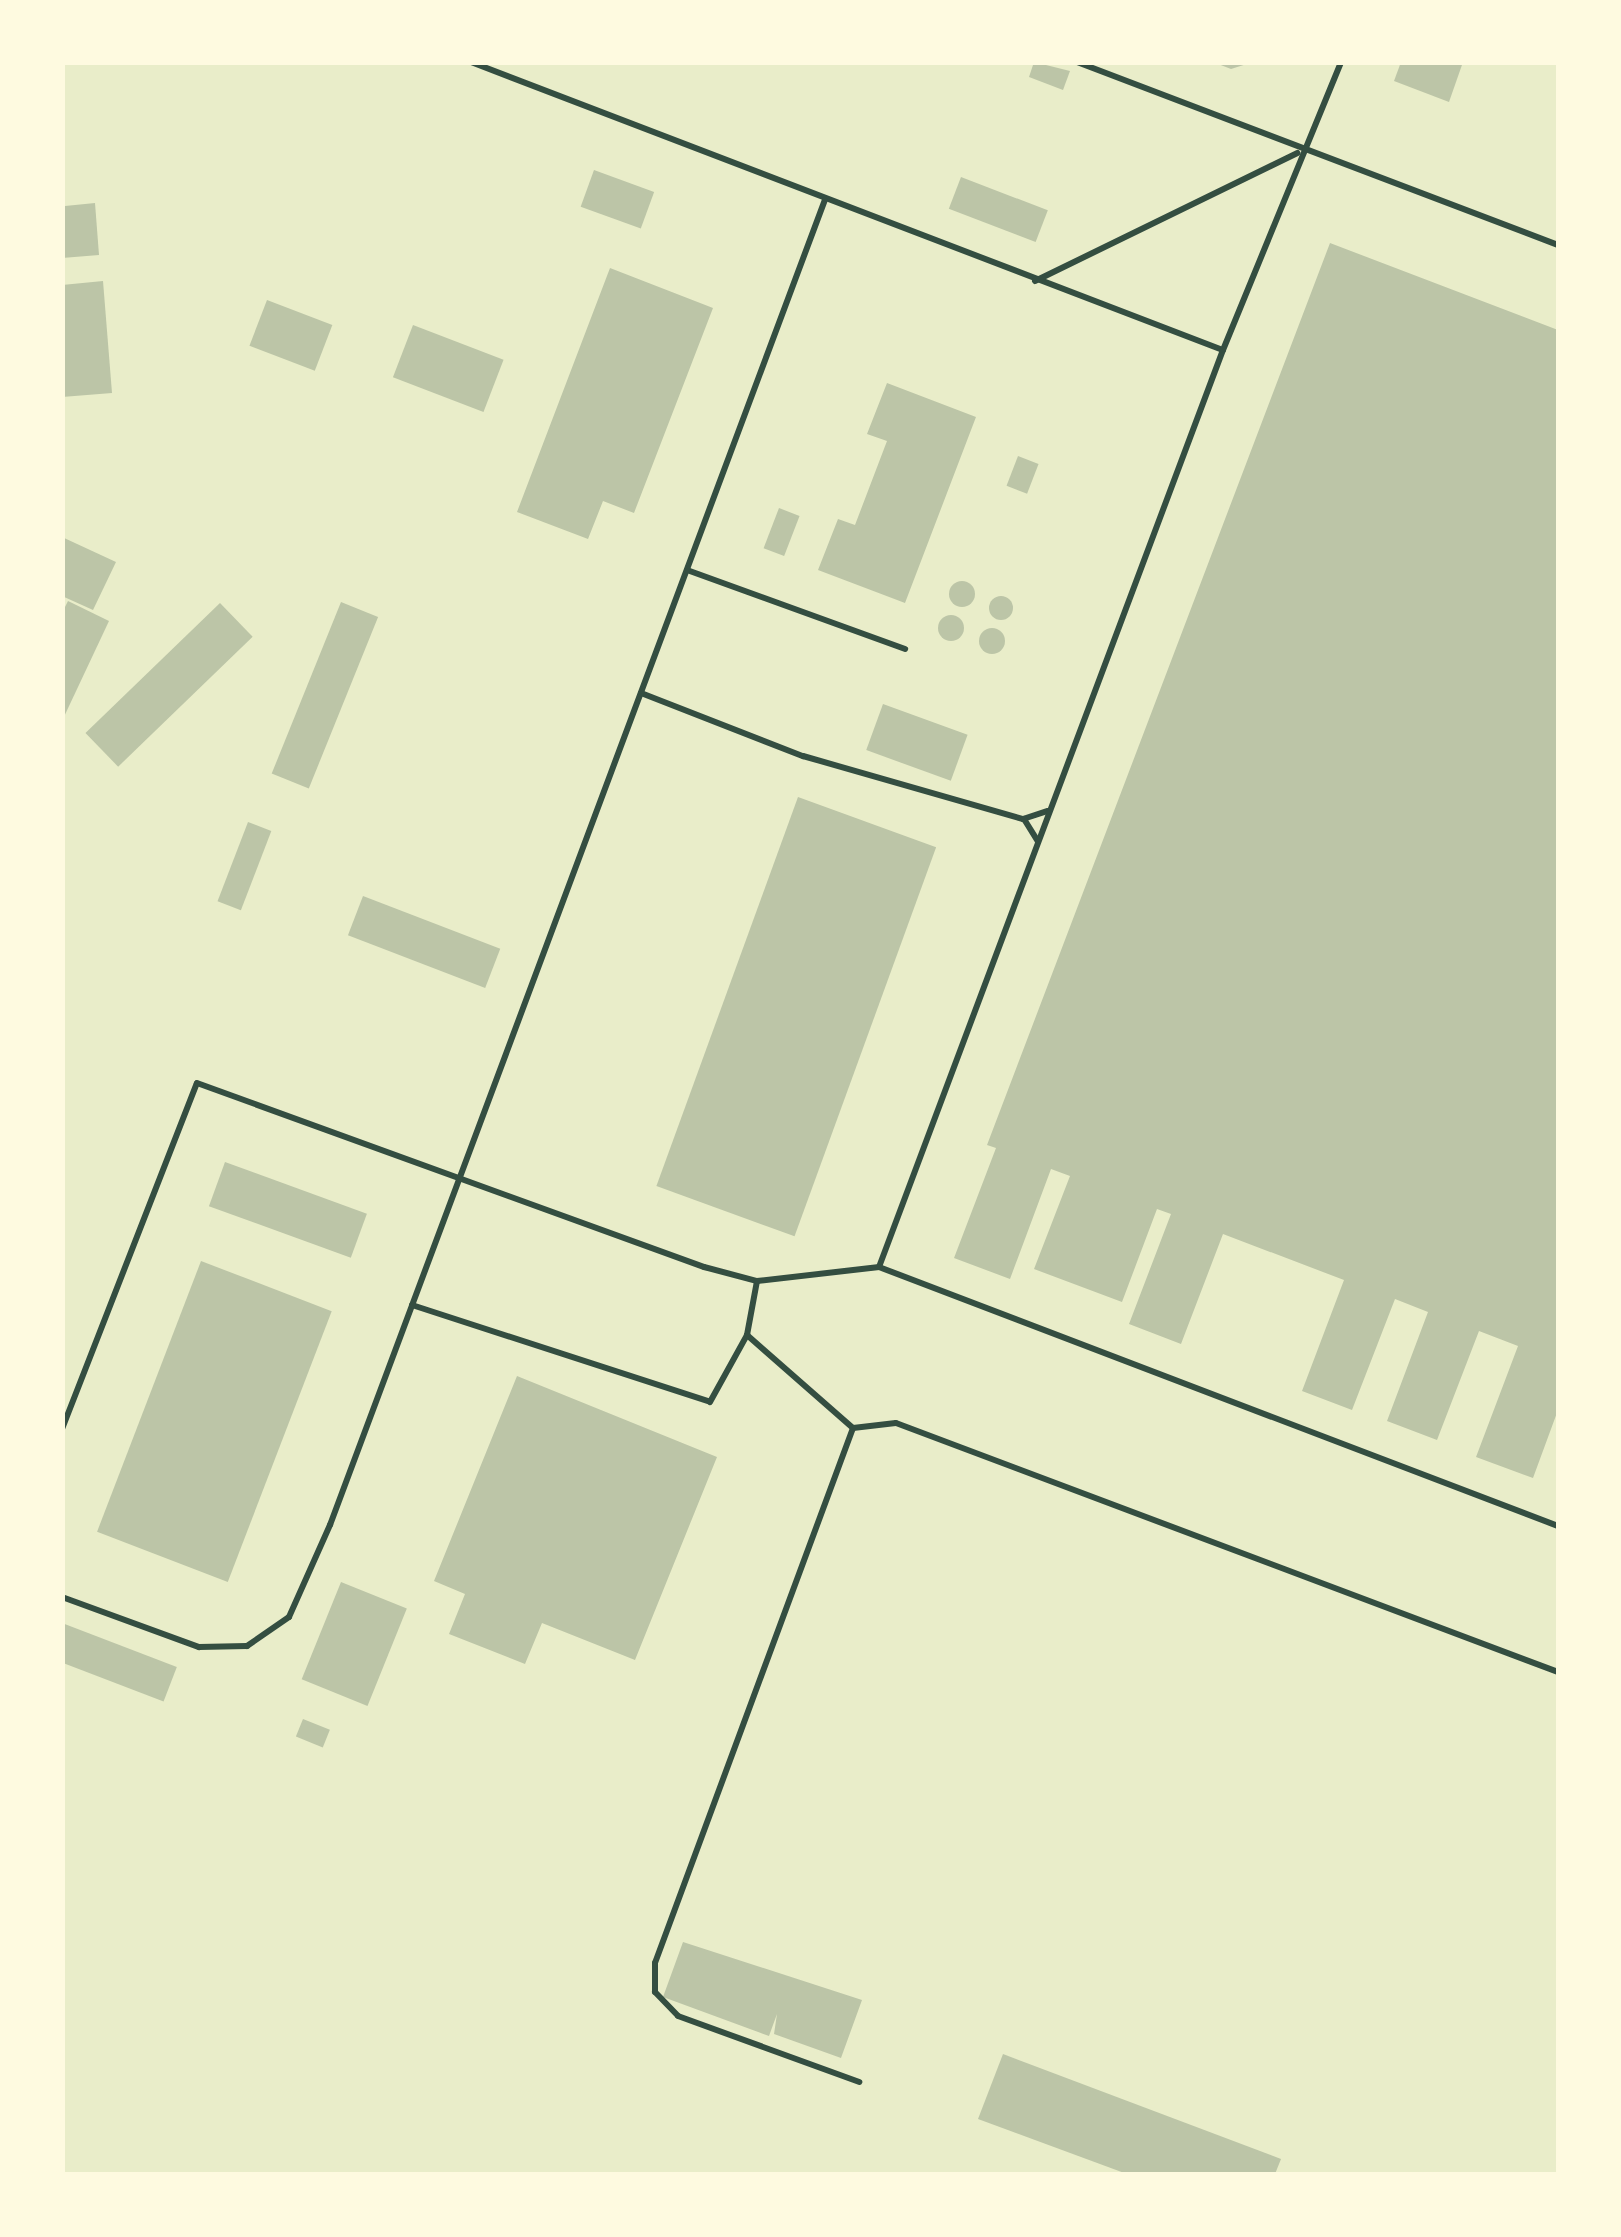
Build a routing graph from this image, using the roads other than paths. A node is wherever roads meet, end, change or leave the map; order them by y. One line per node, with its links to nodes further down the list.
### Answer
1 (471, 62): 5 (lane)
2 (1077, 62): 4 (lane)
3 (1341, 62): 4 (lane)
4 (1300, 152): 6 (lane); 7 (lane); 8 (lane)
5 (825, 200): 7 (lane); 9 (lane)
6 (1558, 245)
7 (1034, 282): 8 (lane)
8 (1223, 350): 12 (lane)
9 (687, 570): 10 (lane); 11 (lane)
10 (905, 649)
11 (641, 694): 13 (lane); 15 (lane)
12 (1049, 811): 13 (lane); 14 (lane)
13 (1023, 818): 14 (lane)
14 (1038, 841): 16 (lane)
15 (460, 1176): 17 (lane); 18 (lane); 21 (lane)
16 (879, 1267): 17 (lane); 22 (lane)
17 (757, 1281): 19 (lane)
18 (412, 1306): 19 (lane); 23 (lane)
19 (748, 1335): 20 (lane)
20 (853, 1428): 24 (lane); 25 (lane)
21 (62, 1429)
22 (1558, 1526)
23 (62, 1597)
24 (1558, 1672)
25 (858, 2082)

